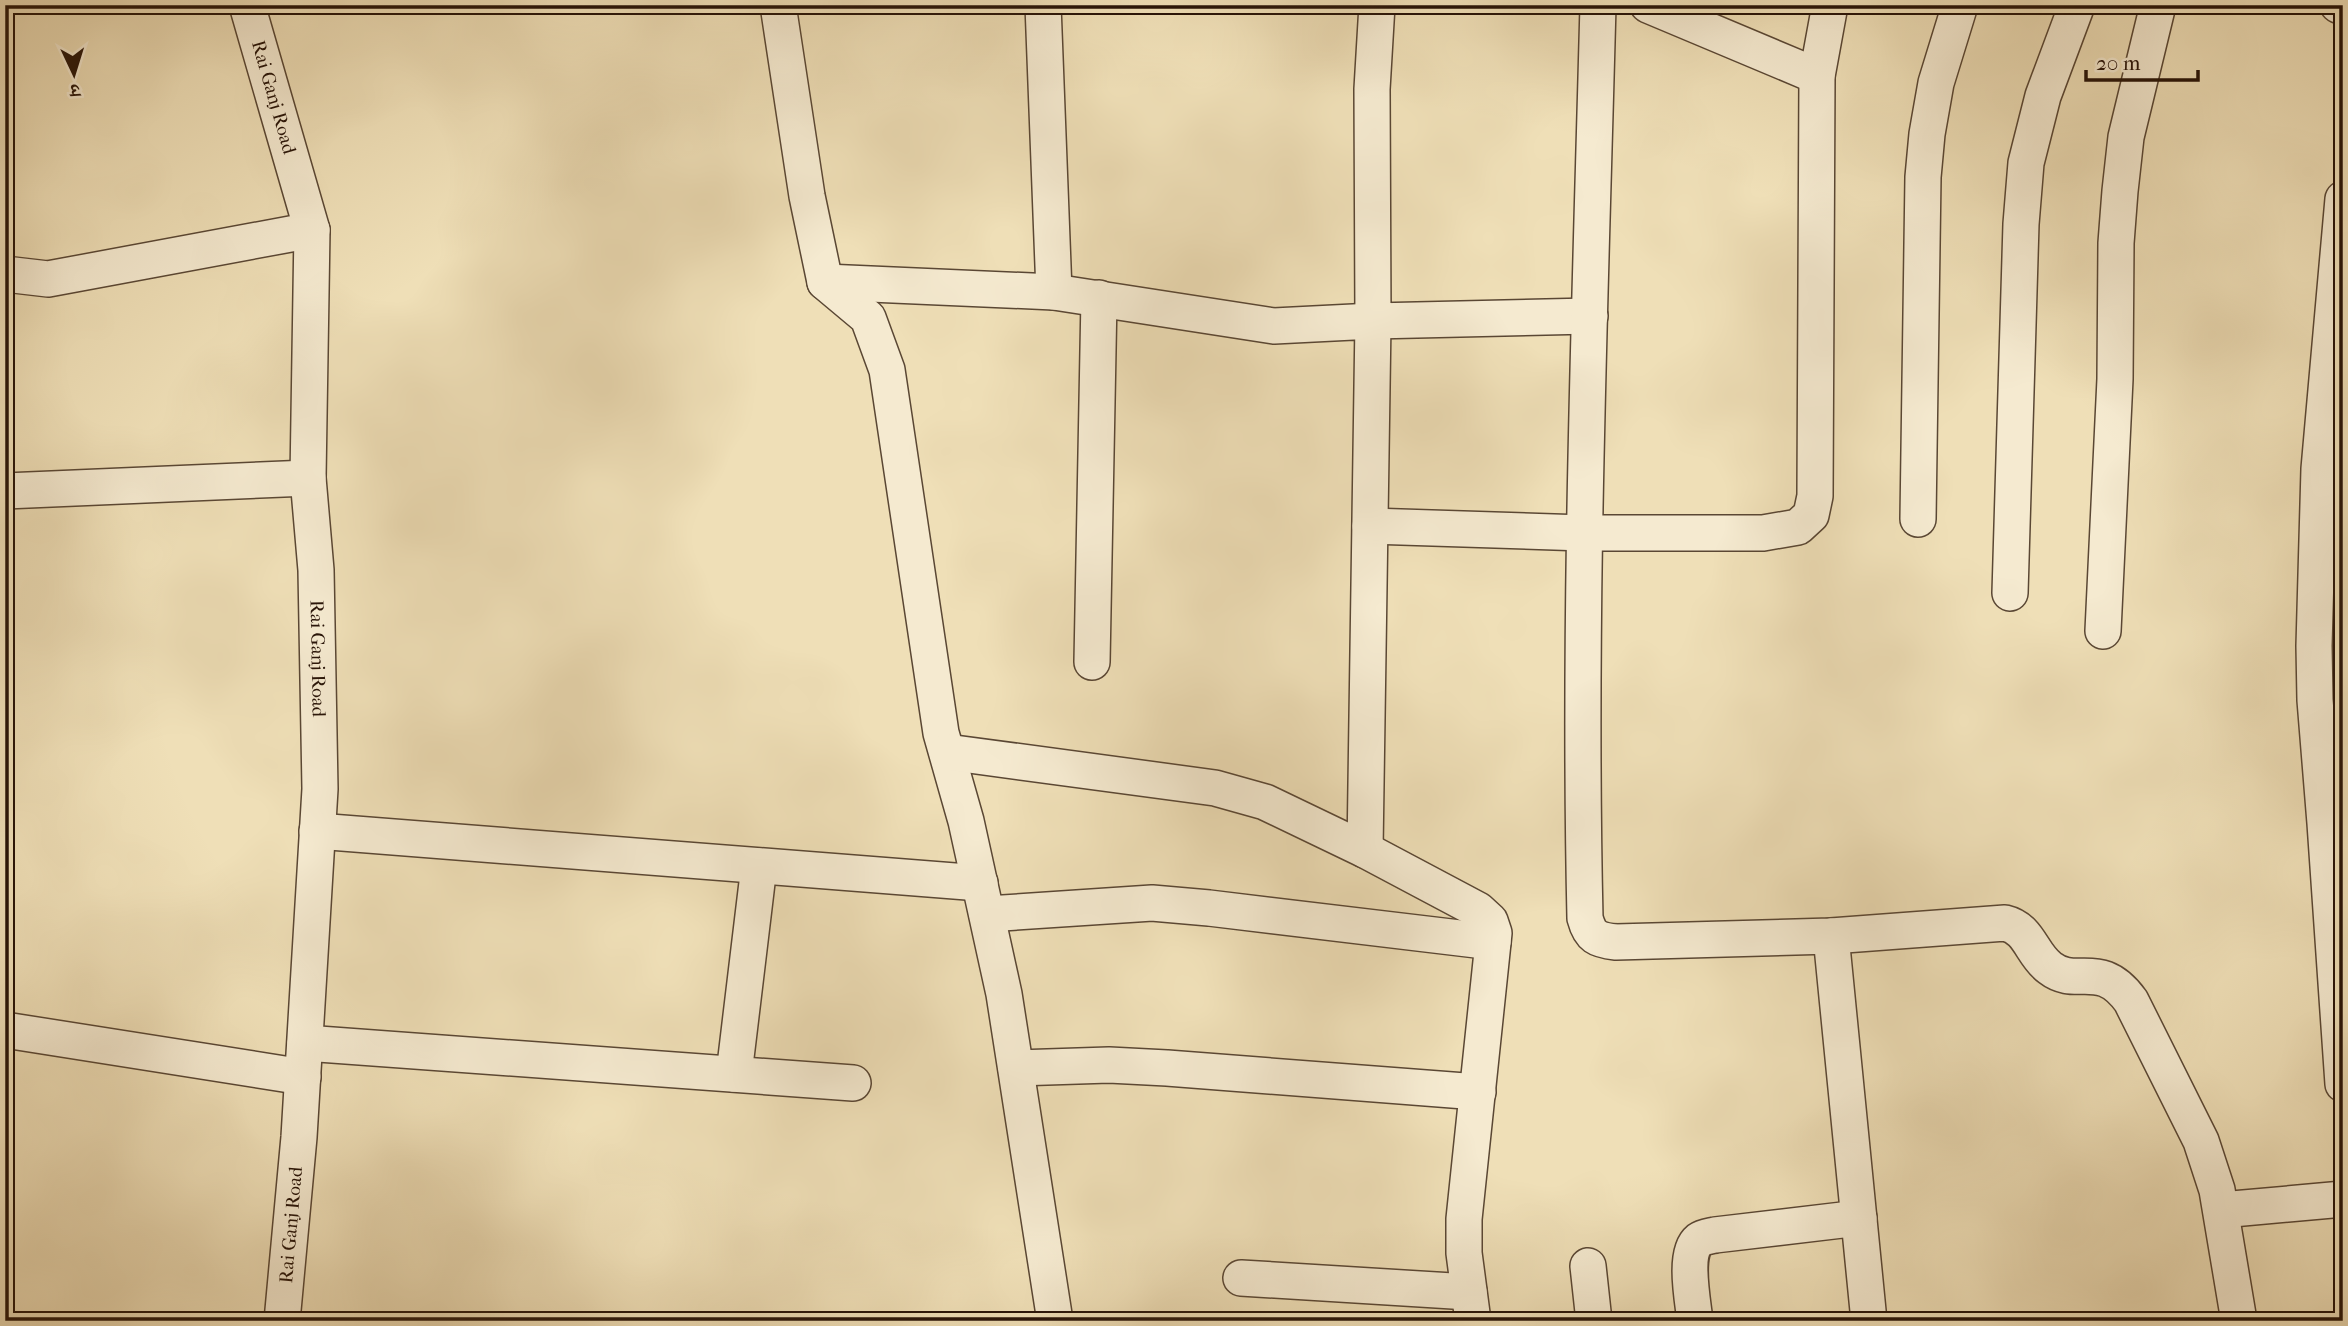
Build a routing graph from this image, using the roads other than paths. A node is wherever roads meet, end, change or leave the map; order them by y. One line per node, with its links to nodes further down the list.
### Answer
1 (247, 5): 13 (street, Rai Ganj Road)
2 (778, 5): 15 (street)
3 (1043, 5): 16 (street)
4 (1377, 5): 19 (street)
5 (1598, 5): 18 (street)
6 (1648, 5): 11 (street)
7 (1830, 5): 11 (street)
8 (1959, 5): 22 (street)
9 (2077, 5): 25 (street)
10 (2158, 5): 26 (street)
11 (1817, 76): 24 (street)
12 (2343, 199): 29 (street)
13 (312, 230): 14 (street); 20 (street, Rai Ganj Road)
14 (5, 274)
15 (825, 282): 16 (street); 28 (street)
16 (1054, 292): 17 (street)
17 (1099, 298): 19 (street); 27 (street)
18 (1590, 316): 19 (street); 24 (street)
19 (1373, 321): 23 (street)
20 (308, 478): 21 (street); 30 (street, Rai Ganj Road)
21 (5, 491)
22 (1918, 519)
23 (1370, 526): 24 (street); 31 (street)
24 (1584, 533): 34 (street)
25 (2010, 593)
26 (2103, 631)
27 (1092, 662)
28 (947, 752): 31 (street); 33 (street)
29 (2334, 823): 42 (street)
30 (317, 831): 32 (street); 37 (street, Rai Ganj Road)
31 (1365, 850): 35 (street)
32 (759, 866): 33 (street); 39 (street)
33 (983, 899): 35 (street); 38 (street)
34 (1831, 936): 45 (street); 46 (street)
35 (1493, 942): 43 (street)
36 (5, 1030): 40 (street)
37 (305, 1043): 39 (street); 40 (street, Rai Ganj Road)
38 (1016, 1068): 43 (street); 51 (street)
39 (734, 1074): 41 (street)
40 (303, 1077): 50 (street, Rai Ganj Road)
41 (853, 1083)
42 (2343, 1084)
43 (1478, 1092): 49 (street)
44 (2343, 1199): 45 (street)
45 (2221, 1210): 55 (street)
46 (1858, 1218): 53 (street); 54 (street)
47 (1588, 1266): 52 (street)
48 (1241, 1278): 49 (street)
49 (1471, 1307)
50 (282, 1321)
51 (1055, 1321)
52 (1594, 1321)
53 (1695, 1321)
54 (1869, 1321)
55 (2239, 1321)

